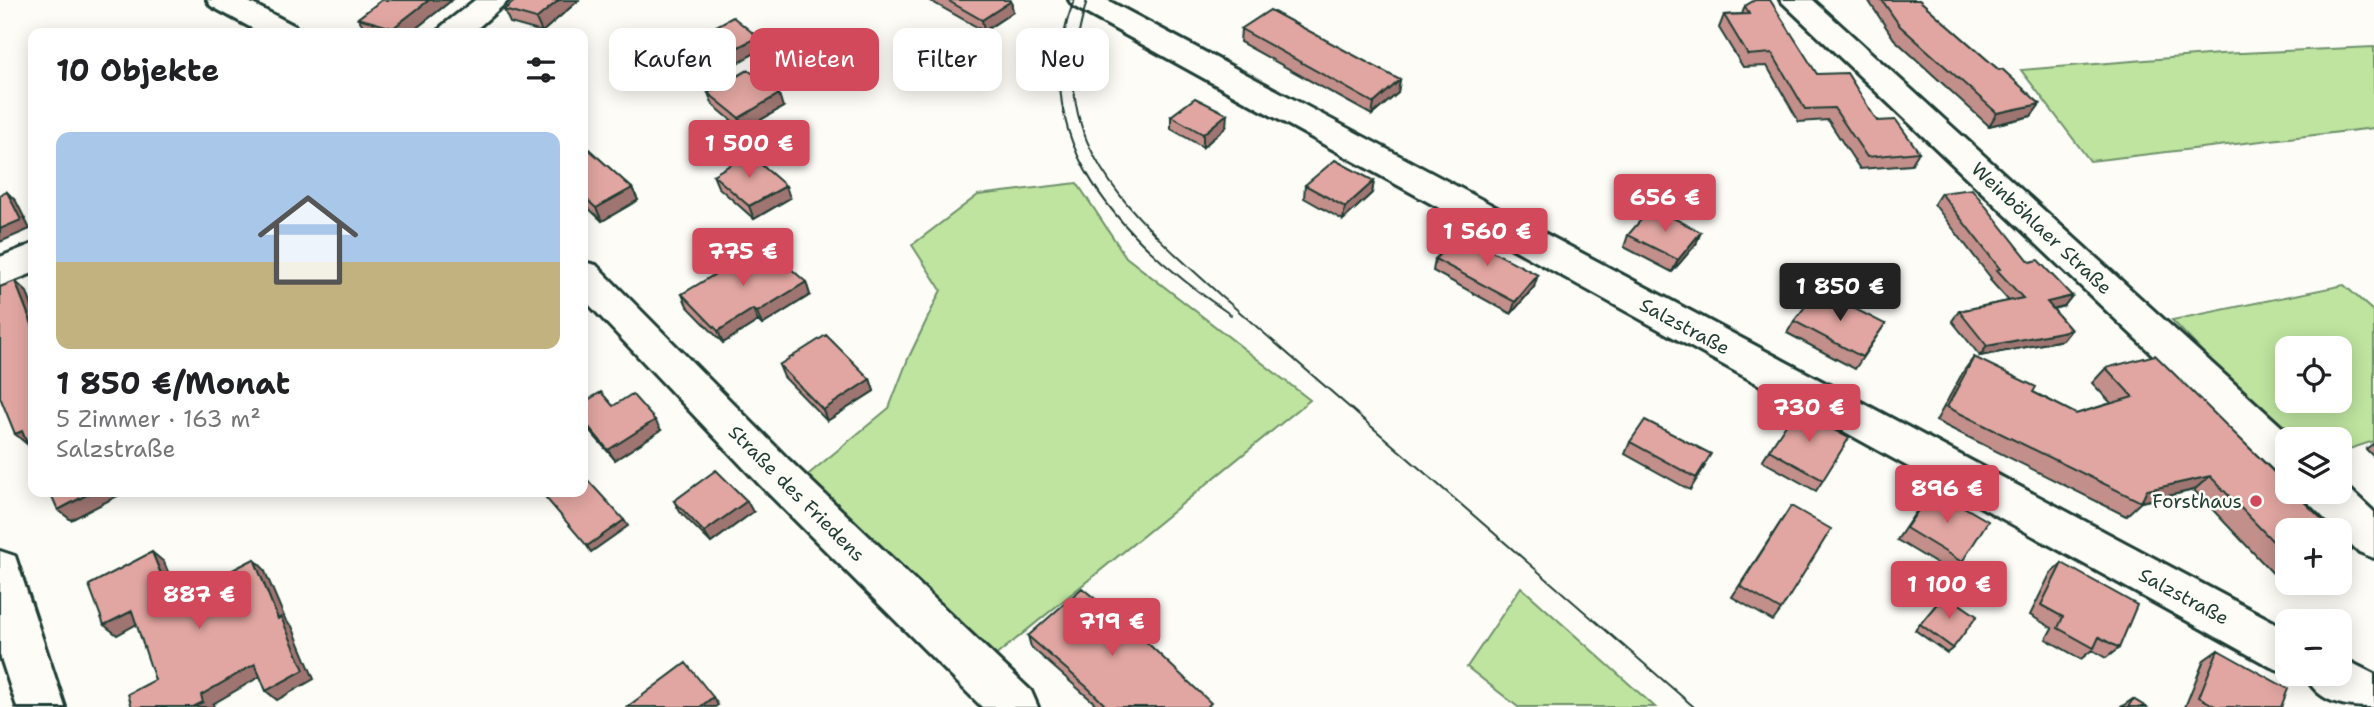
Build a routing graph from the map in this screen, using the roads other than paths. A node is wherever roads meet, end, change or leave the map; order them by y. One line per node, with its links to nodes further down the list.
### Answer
1 (222, 0): 5 (street)
2 (494, 0): 6 (street)
3 (1084, 0): 14 (street, Salzstraße)
4 (1795, 0): 10 (street, Weinböhlaer Straße)
5 (275, 28)
6 (459, 28)
7 (28, 259): 8 (street)
8 (0, 273)
9 (588, 280): 18 (street, Straße des Friedens)
10 (2275, 446)
11 (2338, 504): 12 (street)
12 (2374, 539)
13 (0, 570): 17 (street)
14 (2275, 645)
15 (2351, 686): 16 (street)
16 (2374, 698)
17 (41, 707)
18 (1014, 707)

